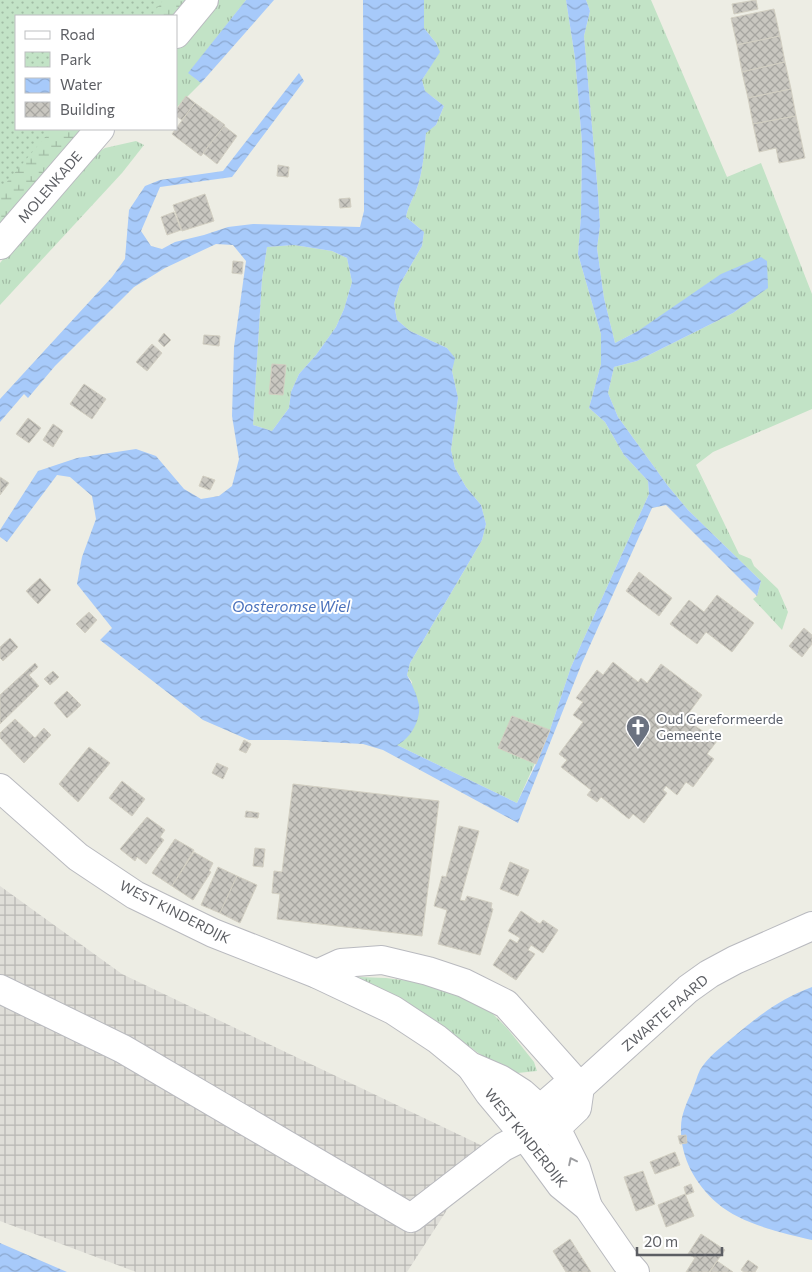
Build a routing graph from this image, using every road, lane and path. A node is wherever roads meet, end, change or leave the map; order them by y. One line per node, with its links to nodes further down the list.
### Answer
1 (204, 0): 2 (street)
2 (178, 32)
3 (99, 130): 4 (street, MOLENKADE)
4 (0, 245)
5 (0, 788): 7 (street, WEST KINDERDIJK)
6 (812, 926): 10 (street, ZWARTE PAARD)
7 (317, 974): 9 (street, WEST KINDERDIJK); 10 (street)
8 (0, 989): 12 (street)
9 (470, 1066): 11 (street, WEST KINDERDIJK); 12 (street, WEST KINDERDIJK)
10 (580, 1087): 11 (street)
11 (548, 1118): 12 (street); 13 (street, WEST KINDERDIJK, one-way to 11)
12 (514, 1142): 13 (street, WEST KINDERDIJK)
13 (588, 1206): 14 (street, WEST KINDERDIJK)
14 (635, 1272)

